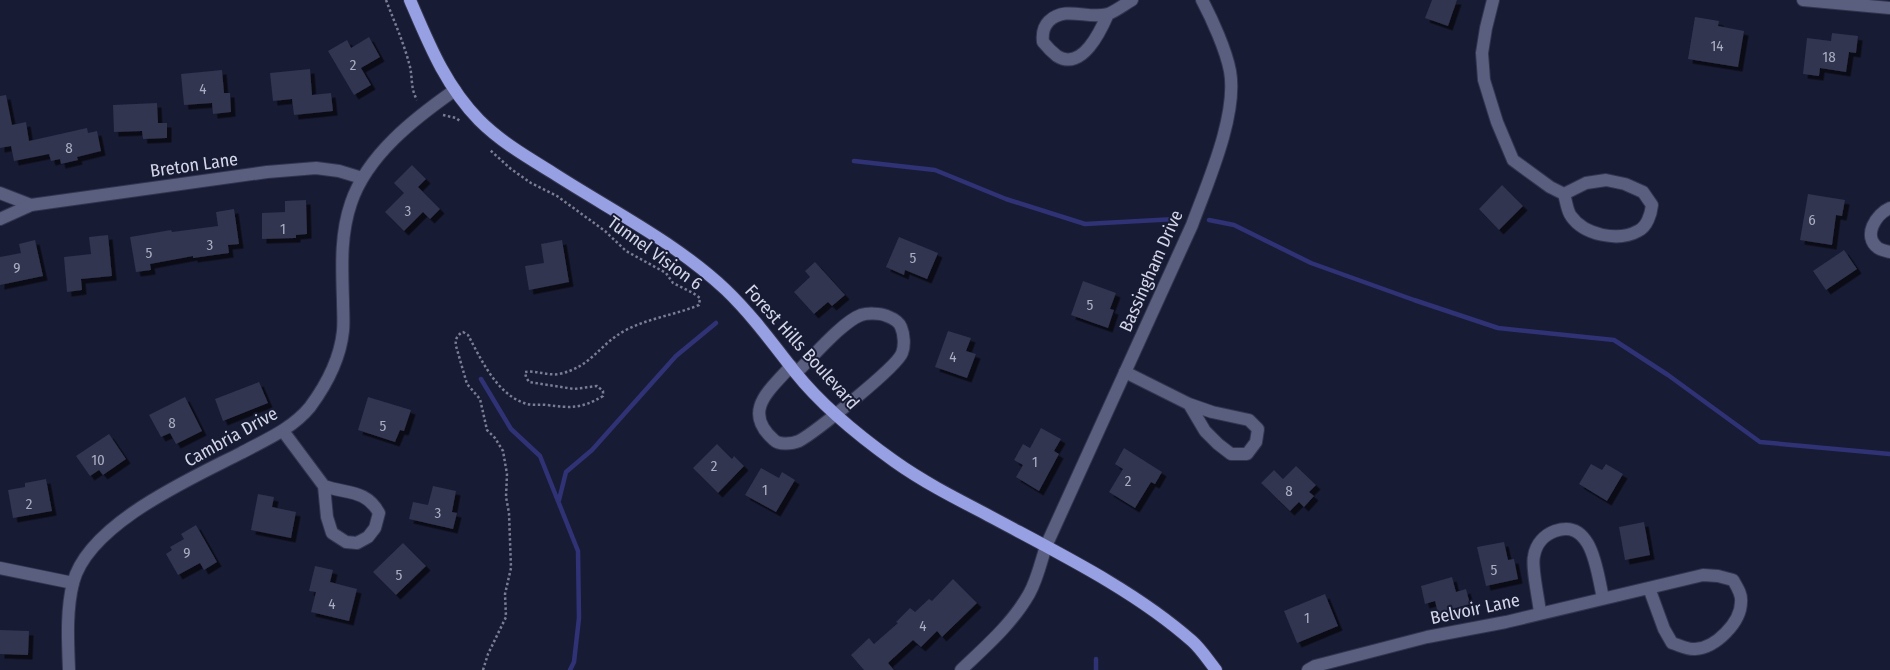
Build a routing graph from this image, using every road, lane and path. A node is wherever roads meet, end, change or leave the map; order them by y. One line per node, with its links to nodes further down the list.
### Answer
1 (386, 0): 11 (path)
2 (410, 0): 10 (main road, Forest Hills Boulevard)
3 (1132, 0): 9 (street)
4 (1202, 0): 23 (street, Bassingham Drive)
5 (1493, 0): 17 (street)
6 (1803, 0): 7 (street)
7 (1808, 0): 8 (street)
8 (1890, 8)
9 (1108, 14): 9 (street)
10 (455, 90): 15 (street, Cambria Drive); 22 (main road, Forest Hills Boulevard)
11 (419, 103)
12 (440, 114): 13 (path)
13 (462, 124)
14 (485, 145): 35 (path, Tunnel Vision 6)
15 (362, 178): 18 (street, Breton Lane); 26 (street, Cambria Drive)
16 (0, 193): 18 (street, Breton Lane)
17 (1564, 194): 17 (street)
18 (31, 205): 20 (street, Breton Lane)
19 (1890, 208): 21 (street)
20 (0, 219)
21 (1890, 252)
22 (793, 369): 25 (main road, Forest Hills Boulevard); 25 (street); 25 (street)
23 (1125, 372): 24 (street); 28 (street, Bassingham Drive)
24 (1189, 404): 24 (street)
25 (835, 414): 28 (main road, Forest Hills Boulevard)
26 (283, 431): 27 (street); 30 (street, Cambria Drive)
27 (324, 486): 27 (street)
28 (1046, 546): 36 (street, Bassingham Drive); 37 (main road, Forest Hills Boulevard)
29 (0, 568): 30 (street)
30 (73, 582): 34 (street, Cambria Drive)
31 (1649, 588): 31 (street, Belvoir Lane); 32 (street, Belvoir Lane)
32 (1603, 598): 33 (street, Belvoir Lane); 33 (street)
33 (1540, 613): 38 (street, Belvoir Lane)
34 (68, 670)
35 (483, 670)
36 (961, 670)
37 (1216, 670)
38 (1308, 670)

